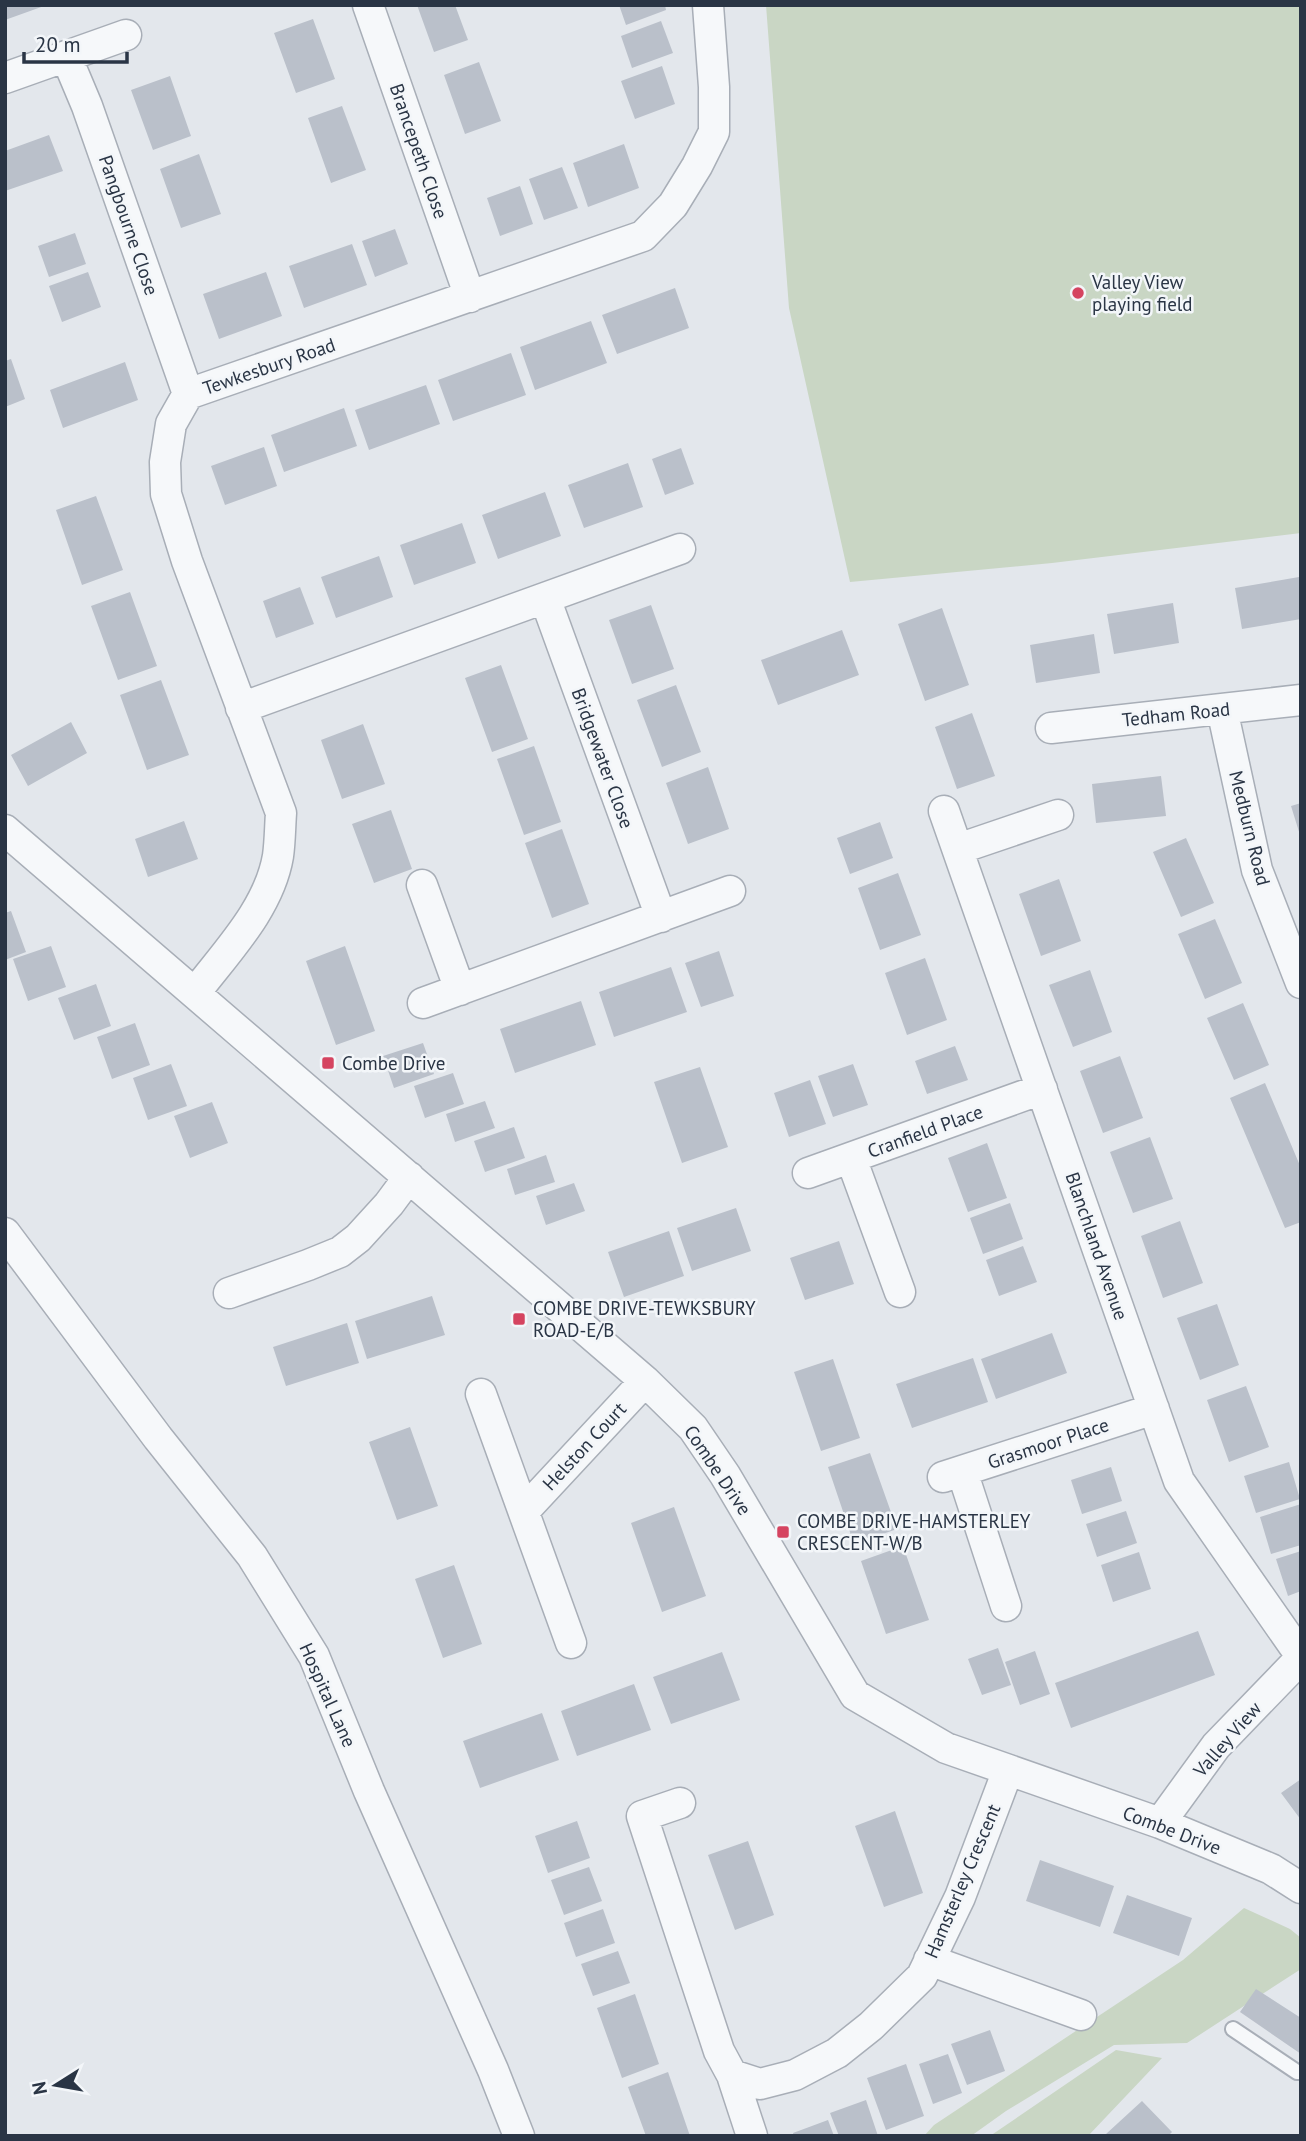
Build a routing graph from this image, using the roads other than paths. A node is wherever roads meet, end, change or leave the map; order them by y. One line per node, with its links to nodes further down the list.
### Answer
1 (368, 5): 6 (street, Brancepeth Close)
2 (708, 5): 6 (street, Tewkesbury Road)
3 (127, 35): 4 (street)
4 (66, 56): 5 (street); 7 (street, Pangbourne Close)
5 (5, 78)
6 (470, 297): 7 (street, Tewkesbury Road)
7 (188, 394): 11 (street, Tewkesbury Road)
8 (680, 549): 9 (street)
9 (545, 598): 11 (street); 20 (street, Bridgewater Close)
10 (1301, 700): 12 (street, Tedham Road)
11 (242, 708): 23 (street, Tewkesbury Road)
12 (1222, 709): 13 (street, Tedham Road); 21 (street, Medburn Road)
13 (1051, 728)
14 (944, 810): 17 (street, Blanchland Avenue)
15 (1058, 815): 17 (street)
16 (5, 830): 23 (street, Combe Drive)
17 (958, 849): 25 (street, Blanchland Avenue)
18 (422, 885): 22 (street)
19 (730, 891): 20 (street)
20 (660, 917): 22 (street)
21 (1301, 984)
22 (460, 990): 24 (street)
23 (195, 993): 28 (street, Combe Drive)
24 (423, 1003)
25 (1042, 1089): 26 (street, Cranfield Place); 34 (street, Blanchland Avenue)
26 (851, 1158): 27 (street, Cranfield Place); 30 (street)
27 (808, 1173)
28 (409, 1177): 31 (street); 32 (street, Combe Drive)
29 (5, 1233): 48 (street, Hospital Lane)
30 (900, 1292)
31 (229, 1293)
32 (645, 1381): 35 (street, Helston Court); 39 (street, Combe Drive)
33 (481, 1394): 35 (street, Helston Court)
34 (1154, 1409): 36 (street, Grasmoor Place); 38 (street, Blanchland Avenue)
35 (524, 1511): 37 (street, Helston Court)
36 (1006, 1605)
37 (571, 1643)
38 (1301, 1657): 41 (street, Valley View)
39 (1009, 1769): 41 (street, Combe Drive); 43 (street, Hamsterley Crescent)
40 (680, 1804): 47 (street)
41 (1160, 1824): 42 (street, Combe Drive)
42 (1301, 1888)
43 (929, 1959): 44 (street); 47 (street, Hamsterley Crescent)
44 (1082, 2015)
45 (1233, 2029): 46 (lane)
46 (1301, 2072)
47 (732, 2075): 49 (street)
48 (519, 2136)
49 (752, 2136)

